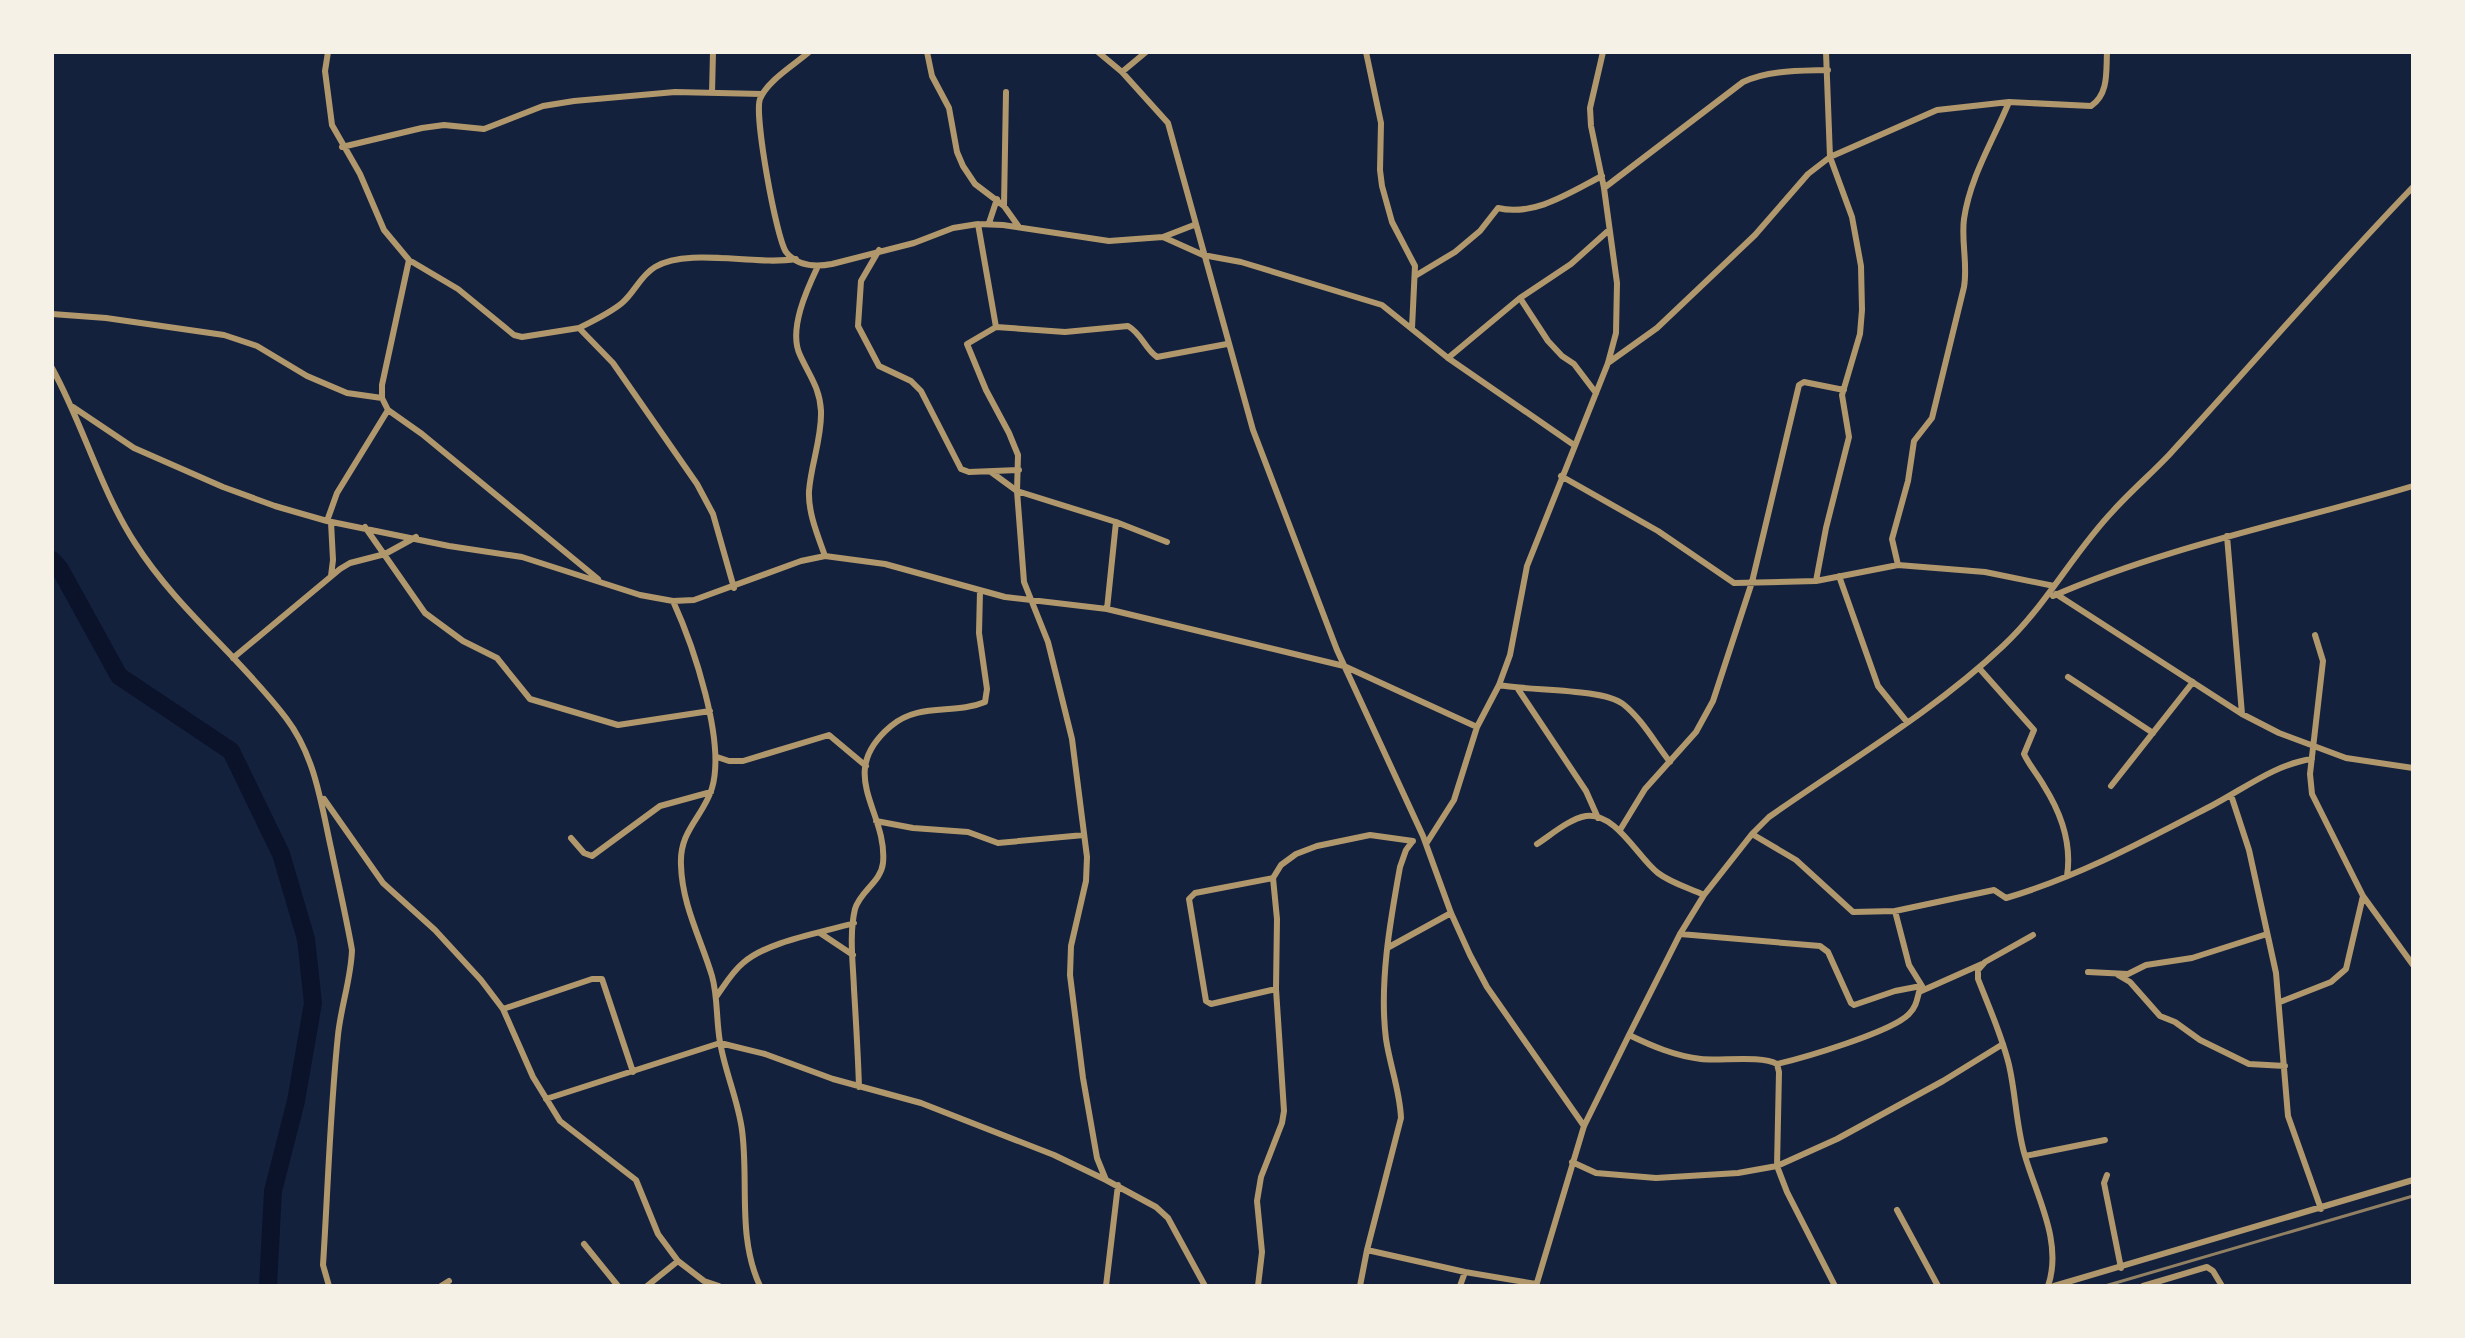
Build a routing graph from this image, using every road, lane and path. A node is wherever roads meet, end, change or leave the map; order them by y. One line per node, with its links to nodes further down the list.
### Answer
1 (328, 52): 17 (street)
2 (713, 52): 14 (street)
3 (809, 52): 15 (street)
4 (927, 52): 22 (street)
5 (1098, 52): 12 (street)
6 (1146, 52): 12 (street)
7 (1366, 52): 35 (street)
8 (1603, 52): 19 (street)
9 (1826, 52): 11 (street)
10 (2107, 52): 16 (street)
11 (1828, 70): 18 (street); 21 (street)
12 (1122, 72): 26 (street)
13 (1006, 92): 23 (street)
14 (712, 93): 15 (street); 17 (street)
15 (762, 94): 32 (street)
16 (2009, 102): 18 (street); 64 (street)
17 (342, 147): 33 (street)
18 (1830, 157): 43 (street); 45 (street)
19 (1602, 176): 21 (street); 35 (street)
20 (2413, 187): 71 (street)
21 (1604, 188): 28 (street)
22 (997, 199): 23 (street); 24 (street)
23 (1004, 206): 27 (street)
24 (989, 223): 25 (street); 27 (street)
25 (978, 224): 30 (street); 38 (street)
26 (1194, 225): 29 (street); 31 (street)
27 (1019, 227): 29 (street)
28 (1609, 230): 36 (street); 43 (street)
29 (1163, 237): 31 (street)
30 (879, 250): 34 (street); 52 (street)
31 (1203, 255): 40 (street); 41 (street)
32 (796, 259): 34 (street); 39 (street)
33 (409, 260): 39 (street); 47 (street)
34 (818, 266): 63 (street)
35 (1415, 276): 40 (street)
36 (1520, 298): 42 (street); 46 (street)
37 (52, 314): 47 (street)
38 (996, 327): 41 (street); 51 (street)
39 (579, 328): 70 (street)
40 (1412, 328): 42 (street)
41 (1227, 344): 78 (street)
42 (1448, 358): 50 (street)
43 (1608, 363): 46 (street)
44 (52, 368): 48 (street)
45 (1844, 390): 68 (street); 69 (street)
46 (1596, 393): 50 (street)
47 (382, 398): 49 (street)
48 (73, 407): 56 (street); 77 (street)
49 (388, 410): 56 (street); 67 (street)
50 (1574, 445): 53 (street)
51 (1019, 470): 52 (street); 55 (street)
52 (991, 472): 55 (street)
53 (1561, 476): 69 (street); 82 (street)
54 (2413, 486): 59 (street)
55 (1017, 491): 57 (street); 74 (street)
56 (329, 522): 58 (street); 65 (street)
57 (1116, 522): 61 (street); 75 (street)
58 (365, 527): 60 (street); 62 (street)
59 (2227, 536): 71 (street); 85 (street)
60 (416, 537): 62 (street); 67 (street)
61 (1167, 542)
62 (385, 554): 65 (street); 84 (street)
63 (825, 556): 70 (street); 72 (street)
64 (1898, 565): 66 (street); 71 (street)
65 (331, 576): 77 (street)
66 (1839, 576): 68 (street); 86 (street)
67 (600, 581): 73 (street)
68 (1816, 581): 69 (street)
69 (1752, 582): 92 (street)
70 (734, 588): 73 (street)
71 (2055, 590): 79 (street); 81 (street)
72 (980, 591): 74 (street); 93 (street)
73 (673, 601): 84 (street)
74 (1030, 601): 75 (street); 103 (street)
75 (1107, 609): 78 (street)
76 (2315, 635): 89 (street)
77 (233, 658): 97 (street)
78 (1344, 666): 87 (street); 105 (street)
79 (1979, 668): 86 (street); 108 (street)
80 (2068, 677): 88 (street)
81 (2193, 682): 85 (street); 88 (street)
82 (1499, 685): 83 (street); 87 (street)
83 (1518, 689): 92 (street); 99 (street)
84 (710, 711): 90 (street)
85 (2242, 714): 89 (street)
86 (1907, 722): 102 (street)
87 (1477, 727): 105 (street)
88 (2153, 733): 95 (street)
89 (2314, 747): 91 (street); 94 (street)
90 (717, 757): 93 (street); 96 (street)
91 (2312, 759): 98 (street); 111 (street)
92 (1670, 762): 101 (street)
93 (866, 766): 100 (street)
94 (2413, 768)
95 (2111, 786)
96 (711, 792): 104 (street); 127 (street)
97 (321, 795): 129 (street); 157 (street)
98 (2231, 795): 108 (street); 117 (street)
99 (1598, 818): 101 (street); 107 (street)
100 (876, 821): 103 (street); 114 (street)
101 (1620, 830): 110 (street)
102 (1752, 834): 110 (street); 112 (street)
103 (1084, 835): 144 (street)
104 (571, 838)
105 (1424, 840): 106 (street); 113 (street)
106 (1413, 841): 109 (street); 119 (street)
107 (1537, 844)
108 (2067, 877): 112 (street)
109 (1273, 878): 126 (street); 126 (street)
110 (1704, 895): 116 (street)
111 (2363, 896): 122 (street); 128 (street)
112 (1895, 911): 125 (street)
113 (1451, 913): 119 (street); 138 (street)
114 (854, 923): 115 (street); 120 (street)
115 (820, 933): 120 (street); 127 (street)
116 (1680, 934): 125 (street); 130 (street)
117 (2267, 934): 124 (street); 128 (street)
118 (2033, 935): 121 (street)
119 (1389, 947): 150 (street)
120 (853, 955): 136 (street)
121 (1984, 963): 125 (street); 132 (street)
122 (2413, 965)
123 (2088, 972): 124 (street)
124 (2118, 975): 134 (street)
125 (1923, 987): 133 (street)
126 (1276, 989): 165 (street)
127 (716, 997): 131 (street)
128 (2280, 1002): 134 (street)
129 (503, 1009): 135 (street); 137 (street)
130 (1629, 1035): 133 (street); 138 (street)
131 (720, 1043): 135 (street); 136 (street); 162 (street)
132 (2003, 1044): 140 (street); 142 (street)
133 (1777, 1064): 142 (street)
134 (2285, 1066): 147 (street)
135 (633, 1072): 137 (street)
136 (859, 1087): 144 (street)
137 (546, 1099): 151 (street)
138 (1584, 1126): 141 (street)
139 (2105, 1140): 140 (street)
140 (2025, 1156): 156 (street)
141 (1572, 1162): 142 (street); 155 (street)
142 (1777, 1166): 168 (street)
143 (2107, 1175): 152 (street)
144 (1106, 1180): 146 (street)
145 (2413, 1180): 147 (street)
146 (1118, 1185): 163 (street); 164 (street)
147 (2321, 1209): 152 (street)
148 (1897, 1210): 169 (street)
149 (584, 1244): 159 (street)
150 (1367, 1250): 153 (street); 166 (street)
151 (678, 1261): 160 (street); 161 (street)
152 (2121, 1268): 156 (street)
153 (1465, 1272): 155 (street); 167 (street)
154 (449, 1281): 158 (street)
155 (1536, 1285)
156 (2056, 1285)
157 (329, 1286)
158 (441, 1286)
159 (618, 1286)
160 (647, 1286)
161 (719, 1286)
162 (760, 1286)
163 (1106, 1286)
164 (1205, 1286)
165 (1258, 1286)
166 (1360, 1286)
167 (1460, 1286)
168 (1835, 1286)
169 (1938, 1286)
170 (2143, 1286): 171 (street)
171 (2222, 1286)

